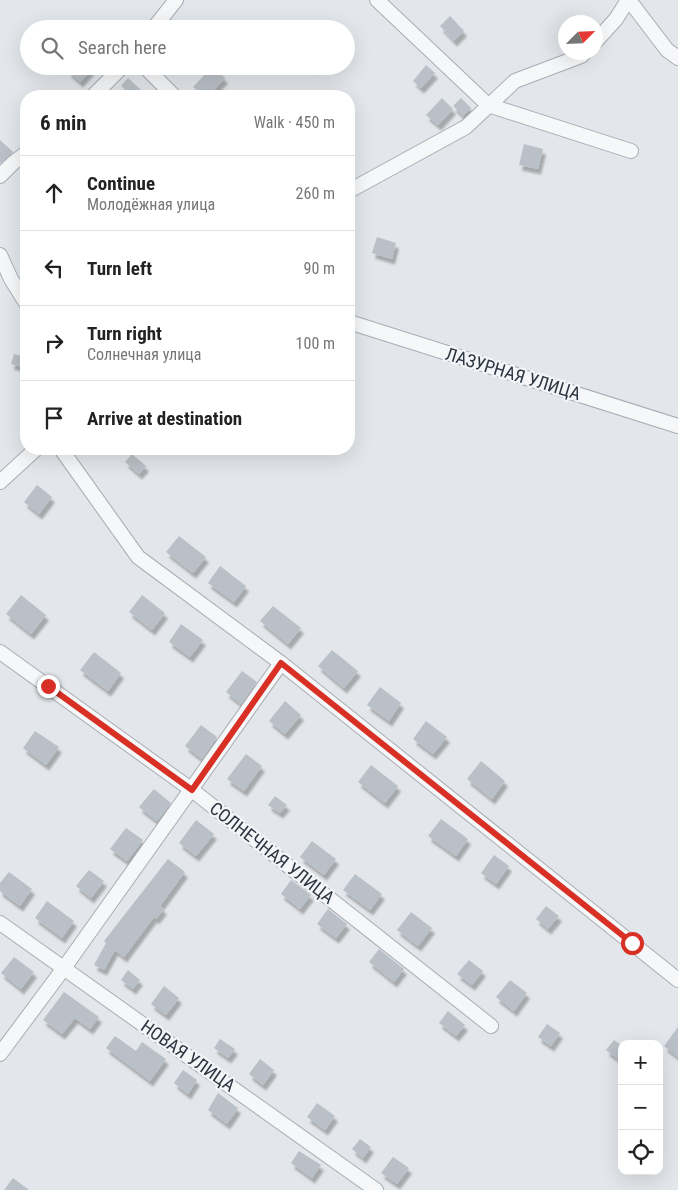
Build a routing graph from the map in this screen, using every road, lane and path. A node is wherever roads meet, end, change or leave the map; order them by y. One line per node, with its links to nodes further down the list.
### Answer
1 (176, 0): 4 (street)
2 (377, 0): 12 (street)
3 (628, 0): 5 (street); 6 (street)
4 (160, 20)
5 (603, 33)
6 (678, 58)
7 (570, 60): 12 (street)
8 (114, 75): 10 (street)
9 (153, 75): 11 (street)
10 (99, 90)
11 (168, 90)
12 (488, 105): 13 (street); 16 (street)
13 (631, 151)
14 (20, 158): 15 (street)
15 (0, 176)
16 (355, 187)
17 (0, 255): 18 (street)
18 (20, 294)
19 (355, 324): 20 (street, ЛАЗУРНАЯ УЛИЦА)
20 (678, 426)
21 (29, 455): 23 (street)
22 (65, 455): 25 (street)
23 (0, 482)
24 (0, 652): 26 (street, СОЛНЕЧНАЯ УЛИЦА)
25 (281, 663): 26 (street); 29 (street)
26 (192, 790): 28 (street); 30 (street, СОЛНЕЧНАЯ УЛИЦА)
27 (0, 923): 28 (street, НОВАЯ УЛИЦА)
28 (64, 968): 31 (street); 32 (street, НОВАЯ УЛИЦА)
29 (678, 980)
30 (490, 1026)
31 (0, 1054)
32 (361, 1185): 33 (street, НОВАЯ УЛИЦА)
33 (376, 1190)

